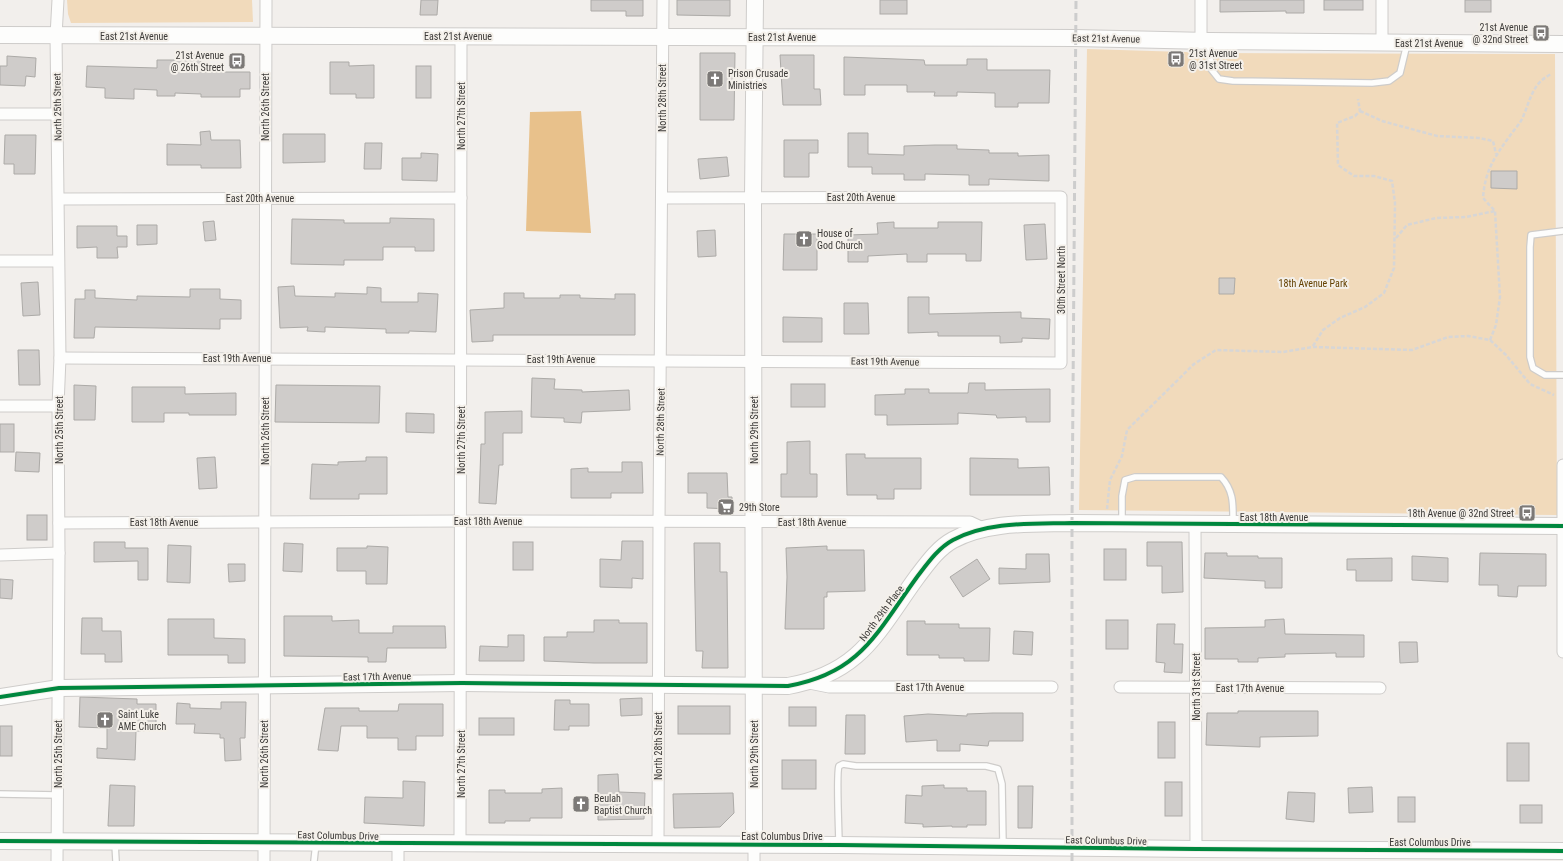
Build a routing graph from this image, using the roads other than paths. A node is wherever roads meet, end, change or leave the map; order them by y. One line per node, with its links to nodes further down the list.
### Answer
1 (58, 0): 8 (street, North 25th Street)
2 (266, 0): 10 (street, North 26th Street)
3 (663, 0): 11 (street, North 28th Street)
4 (755, 0): 12 (main road, North 29th Street)
5 (1201, 0): 13 (street)
6 (1382, 0): 14 (street)
7 (0, 35): 8 (main road, East 21st Avenue)
8 (56, 36): 10 (main road, East 21st Avenue); 18 (street, North 25th Street)
9 (461, 36): 10 (main road, East 21st Avenue); 11 (main road, East 21st Avenue); 22 (street, North 27th Street)
10 (266, 37): 21 (street, North 26th Street)
11 (662, 37): 12 (main road, East 21st Avenue); 23 (street, North 28th Street)
12 (754, 37): 13 (main road, East 21st Avenue); 19 (main road, North 29th Street)
13 (1205, 41): 14 (main road, East 21st Avenue); 15 (lane)
14 (1382, 43): 15 (main road, East 21st Avenue)
15 (1407, 43): 16 (main road, East 21st Avenue)
16 (1563, 44)
17 (0, 114): 18 (street)
18 (57, 114): 24 (street, North 25th Street)
19 (753, 197): 20 (street, East 20th Avenue); 23 (street, East 20th Avenue); 32 (main road, North 29th Street)
20 (1061, 197): 33 (street, 30th Street North)
21 (264, 198): 22 (street, East 20th Avenue); 24 (street, East 20th Avenue); 29 (street, North 26th Street)
22 (461, 198): 30 (street, North 27th Street)
23 (662, 198): 31 (street, North 28th Street)
24 (59, 199): 27 (street, North 25th Street)
25 (1563, 231): 34 (lane)
26 (0, 261): 27 (street)
27 (58, 261): 28 (street, North 25th Street)
28 (60, 358): 29 (street, East 19th Avenue); 36 (street, North 25th Street)
29 (264, 358): 30 (street, East 19th Avenue); 39 (street, North 26th Street)
30 (460, 359): 31 (street, East 19th Avenue); 38 (street, North 27th Street)
31 (661, 359): 32 (street, East 19th Avenue); 40 (street, North 28th Street)
32 (753, 360): 33 (street, East 19th Avenue); 41 (main road, North 29th Street)
33 (1061, 363)
34 (1563, 375)
35 (0, 406): 36 (street)
36 (58, 406): 42 (street, North 25th Street)
37 (1563, 465): 46 (street)
38 (461, 520): 39 (street, East 18th Avenue); 40 (street, East 18th Avenue); 51 (street, North 27th Street)
39 (265, 521): 42 (street, East 18th Avenue); 54 (street, North 26th Street)
40 (659, 522): 41 (street, East 18th Avenue); 53 (street, North 28th Street)
41 (754, 522): 47 (street, East 18th Avenue); 56 (main road, North 29th Street)
42 (59, 523): 48 (street, North 25th Street)
43 (1122, 524): 44 (main road, East 18th Avenue); 45 (lane); 47 (main road, East 18th Avenue)
44 (1195, 524): 45 (main road, East 18th Avenue); 58 (street, North 31st Street)
45 (1233, 524): 46 (main road, East 18th Avenue)
46 (1563, 526): 50 (street)
47 (985, 529): 52 (main road, North 29th Place)
48 (59, 553): 49 (street); 59 (street, North 25th Street)
49 (0, 555)
50 (1563, 652)
51 (462, 683): 53 (main road, East 17th Avenue); 54 (main road, East 17th Avenue); 70 (street, North 27th Street)
52 (809, 683): 55 (street, East 17th Avenue); 56 (main road, North 29th Place)
53 (658, 684): 56 (main road, East 17th Avenue); 71 (street, North 28th Street)
54 (264, 685): 59 (main road, East 17th Avenue); 67 (street, North 26th Street)
55 (1052, 686)
56 (754, 687): 72 (main road, North 29th Street)
57 (1120, 687): 58 (street, East 17th Avenue)
58 (1196, 687): 60 (street, East 17th Avenue); 75 (street, North 31st Street)
59 (59, 688): 61 (main road, East 17th Avenue); 63 (street, North 25th Street)
60 (1380, 688)
61 (0, 697)
62 (0, 794): 63 (lane)
63 (58, 795): 65 (street, North 25th Street)
64 (0, 841): 65 (main road, East Columbus Drive)
65 (58, 841): 66 (main road, East Columbus Drive); 79 (street, North 25th Street)
66 (115, 841): 67 (main road, East Columbus Drive); 80 (lane)
67 (264, 842): 68 (main road, East Columbus Drive); 81 (street, North 26th Street)
68 (316, 843): 69 (main road, East Columbus Drive); 82 (lane)
69 (398, 844): 70 (main road, East Columbus Drive); 83 (street)
70 (460, 844): 71 (main road, East Columbus Drive)
71 (658, 844): 72 (main road, East Columbus Drive)
72 (754, 844): 73 (main road, East Columbus Drive); 84 (street, North 29th Street)
73 (839, 845): 74 (main road, East Columbus Drive); 74 (lane)
74 (1003, 847): 75 (main road, East Columbus Drive)
75 (1196, 850): 77 (main road, East Columbus Drive)
76 (1560, 853): 78 (main road, East Columbus Drive)
77 (1221, 855): 78 (main road, East Columbus Drive)
78 (1403, 856)
79 (58, 861)
80 (116, 861)
81 (264, 861)
82 (314, 861)
83 (398, 861)
84 (754, 861)

